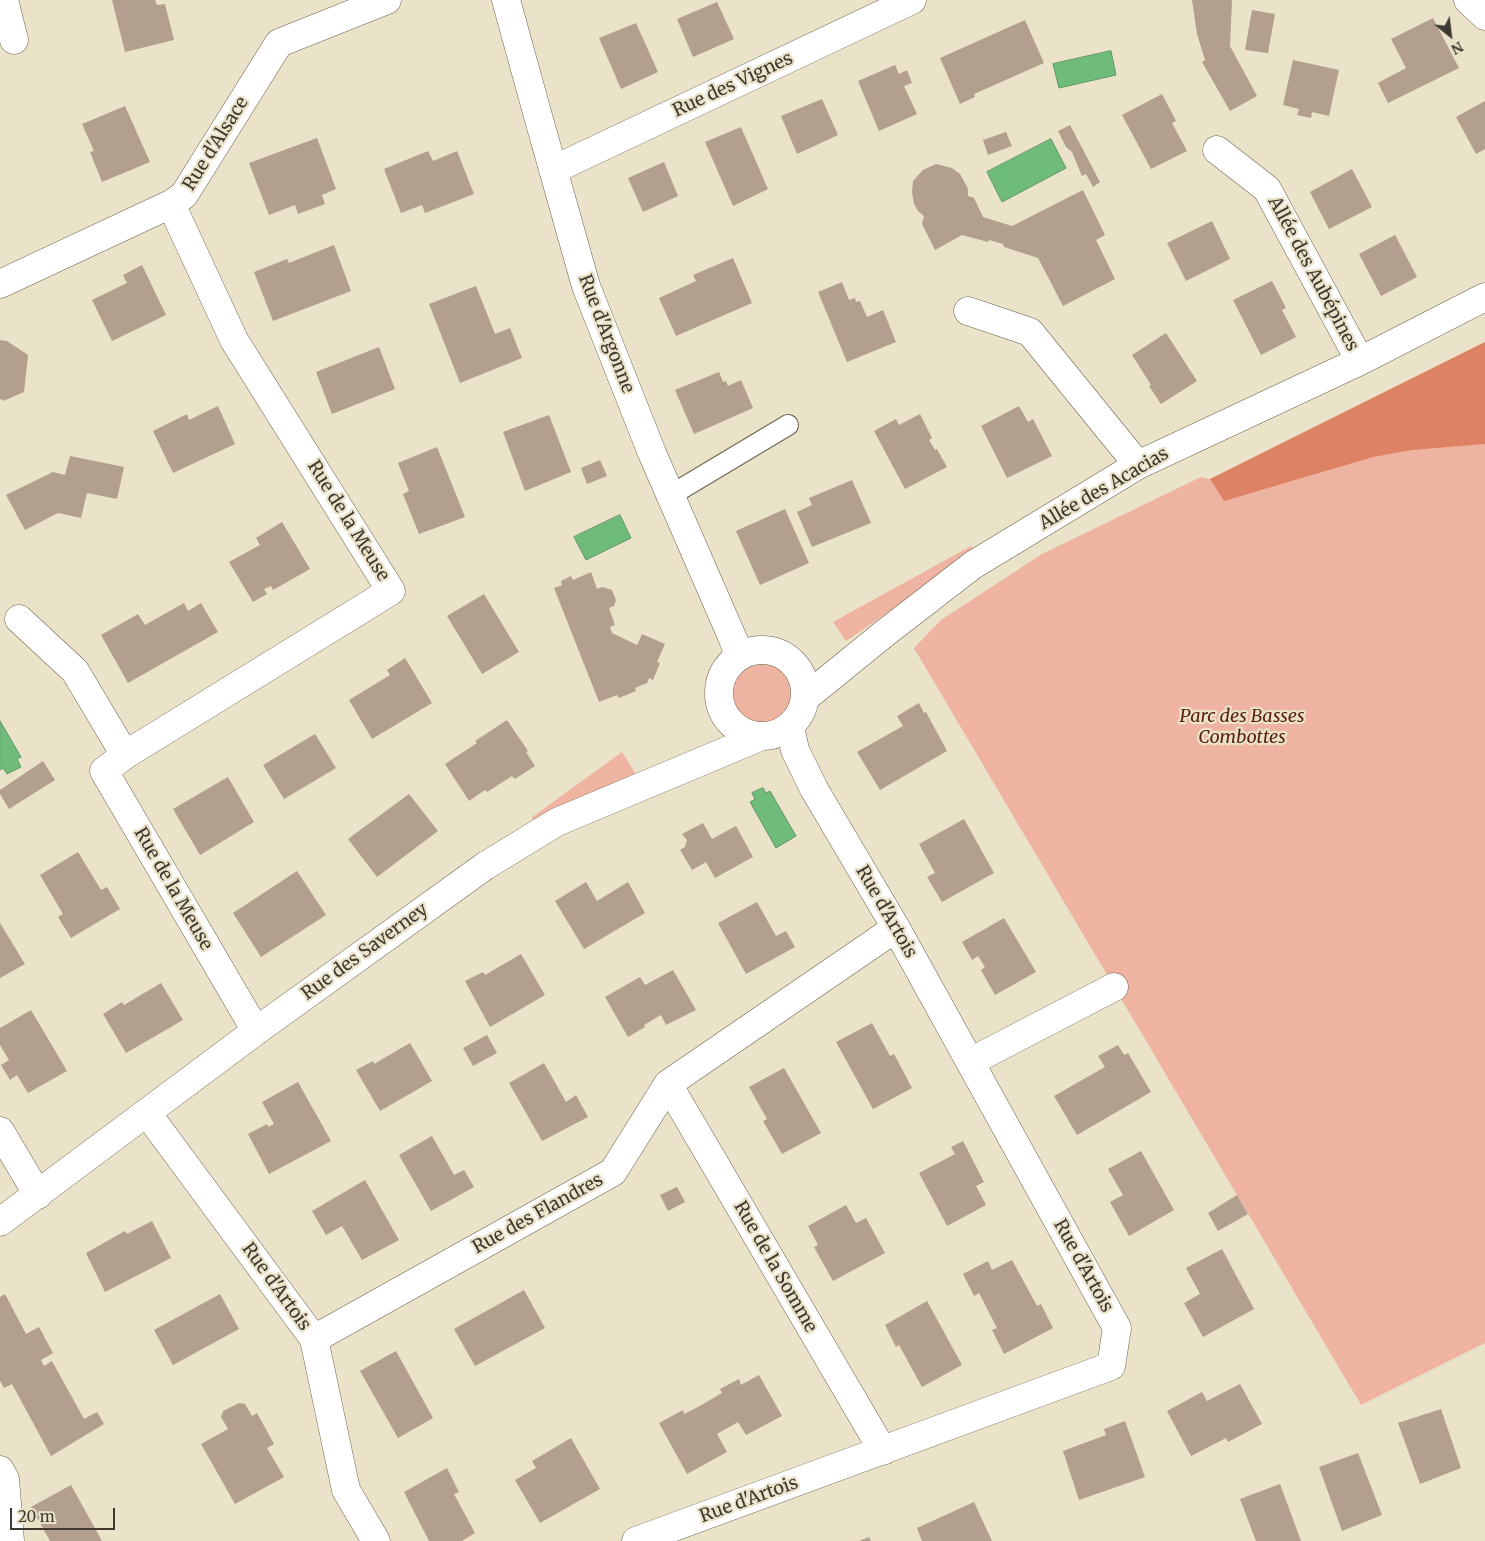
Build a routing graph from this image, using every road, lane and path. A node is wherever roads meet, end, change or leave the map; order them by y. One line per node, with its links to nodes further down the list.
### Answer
1 (4, 0): 7 (street)
2 (387, 0): 10 (street, Rue d'Alsace)
3 (506, 0): 9 (street, Rue d'Argonne)
4 (912, 0): 9 (street, Rue des Vignes)
5 (1468, 0): 6 (street)
6 (1485, 16)
7 (14, 40)
8 (1217, 150): 14 (street, Allée des Aubépines)
9 (553, 170): 17 (street, Rue d'Argonne)
10 (171, 204): 11 (street, Rue d'Alsace); 23 (street, Rue de la Meuse)
11 (0, 284)
12 (1485, 297): 14 (street, Allée des Acacias)
13 (968, 311): 16 (street)
14 (1360, 361): 16 (street, Allée des Acacias)
15 (788, 425): 17 (lane)
16 (1138, 465): 20 (street, Allée des Acacias)
17 (671, 495): 19 (street, Rue d'Argonne)
18 (19, 619): 23 (street)
19 (739, 656): 20 (street); 22 (street)
20 (805, 698): 21 (street)
21 (790, 726): 22 (street); 24 (street, Rue d'Artois)
22 (762, 736): 26 (street, Rue des Saverney)
23 (125, 755): 26 (street, Rue de la Meuse)
24 (896, 928): 27 (street, Rue d'Artois); 28 (street, Rue des Flandres)
25 (1114, 986): 27 (street)
26 (256, 1030): 29 (street, Rue des Saverney)
27 (970, 1062): 34 (street, Rue d'Artois)
28 (668, 1084): 33 (street, Rue des Flandres); 34 (street, Rue de la Somme)
29 (147, 1113): 31 (street, Rue des Saverney); 33 (street, Rue d'Artois)
30 (0, 1131): 31 (street)
31 (38, 1195): 32 (street, Rue des Saverney)
32 (0, 1222)
33 (314, 1339): 37 (street, Rue d'Artois)
34 (883, 1451): 38 (street, Rue d'Artois)
35 (0, 1470): 36 (street)
36 (10, 1541)
37 (376, 1541)
38 (636, 1541)

